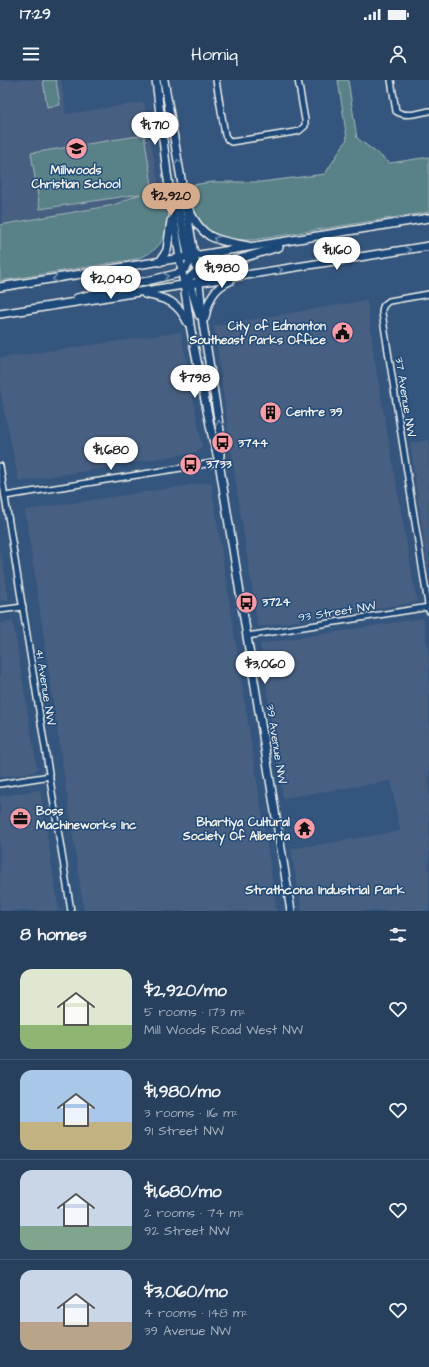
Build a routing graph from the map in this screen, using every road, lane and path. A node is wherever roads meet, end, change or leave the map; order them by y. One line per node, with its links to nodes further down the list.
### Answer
1 (156, 80): 7 (main road)
2 (164, 80): 8 (main road, one-way to 2)
3 (216, 80): 4 (street)
4 (298, 80)
5 (391, 80): 6 (street)
6 (429, 111)
7 (167, 173): 9 (main road); 16 (main road)
8 (184, 201): 13 (main road, one-way to 8); 16 (main road)
9 (172, 208): 14 (main road); 15 (main road)
10 (429, 218): 11 (main road)
11 (320, 236): 13 (main road); 18 (main road)
12 (429, 246): 17 (main road, one-way to 12)
13 (254, 247): 16 (main road)
14 (180, 258): 15 (main road); 16 (main road); 16 (main road)
15 (160, 262): 20 (main road, one-way to 20)
16 (188, 263): 18 (main road); 18 (main road); 23 (main road, one-way to 16)
17 (241, 276): 19 (main road); 25 (main road)
18 (191, 279): 19 (main road, 39 Avenue NW); 19 (main road); 21 (main road); 26 (main road, 39 Avenue NW); 27 (main road)
19 (199, 283): 25 (main road, 39 Avenue NW)
20 (0, 287)
21 (141, 293): 23 (main road); 26 (main road)
22 (429, 294): 32 (street, 37 Avenue NW)
23 (33, 309): 24 (main road)
24 (0, 314)
25 (203, 324): 27 (main road, 39 Avenue NW)
26 (191, 331): 28 (main road, 39 Avenue NW)
27 (207, 345): 28 (main road, 39 Avenue NW, one-way to 27)
28 (219, 462): 30 (street); 34 (main road, 39 Avenue NW)
29 (0, 466): 30 (street, 41 Avenue NW)
30 (5, 496): 31 (street, 41 Avenue NW)
31 (22, 607): 33 (street); 35 (street, 41 Avenue NW)
32 (429, 608): 34 (street, 93 Street NW)
33 (0, 610)
34 (247, 636): 38 (main road, 39 Avenue NW)
35 (50, 776): 36 (street); 37 (street, 41 Avenue NW)
36 (0, 784)
37 (71, 911)
38 (291, 911)

